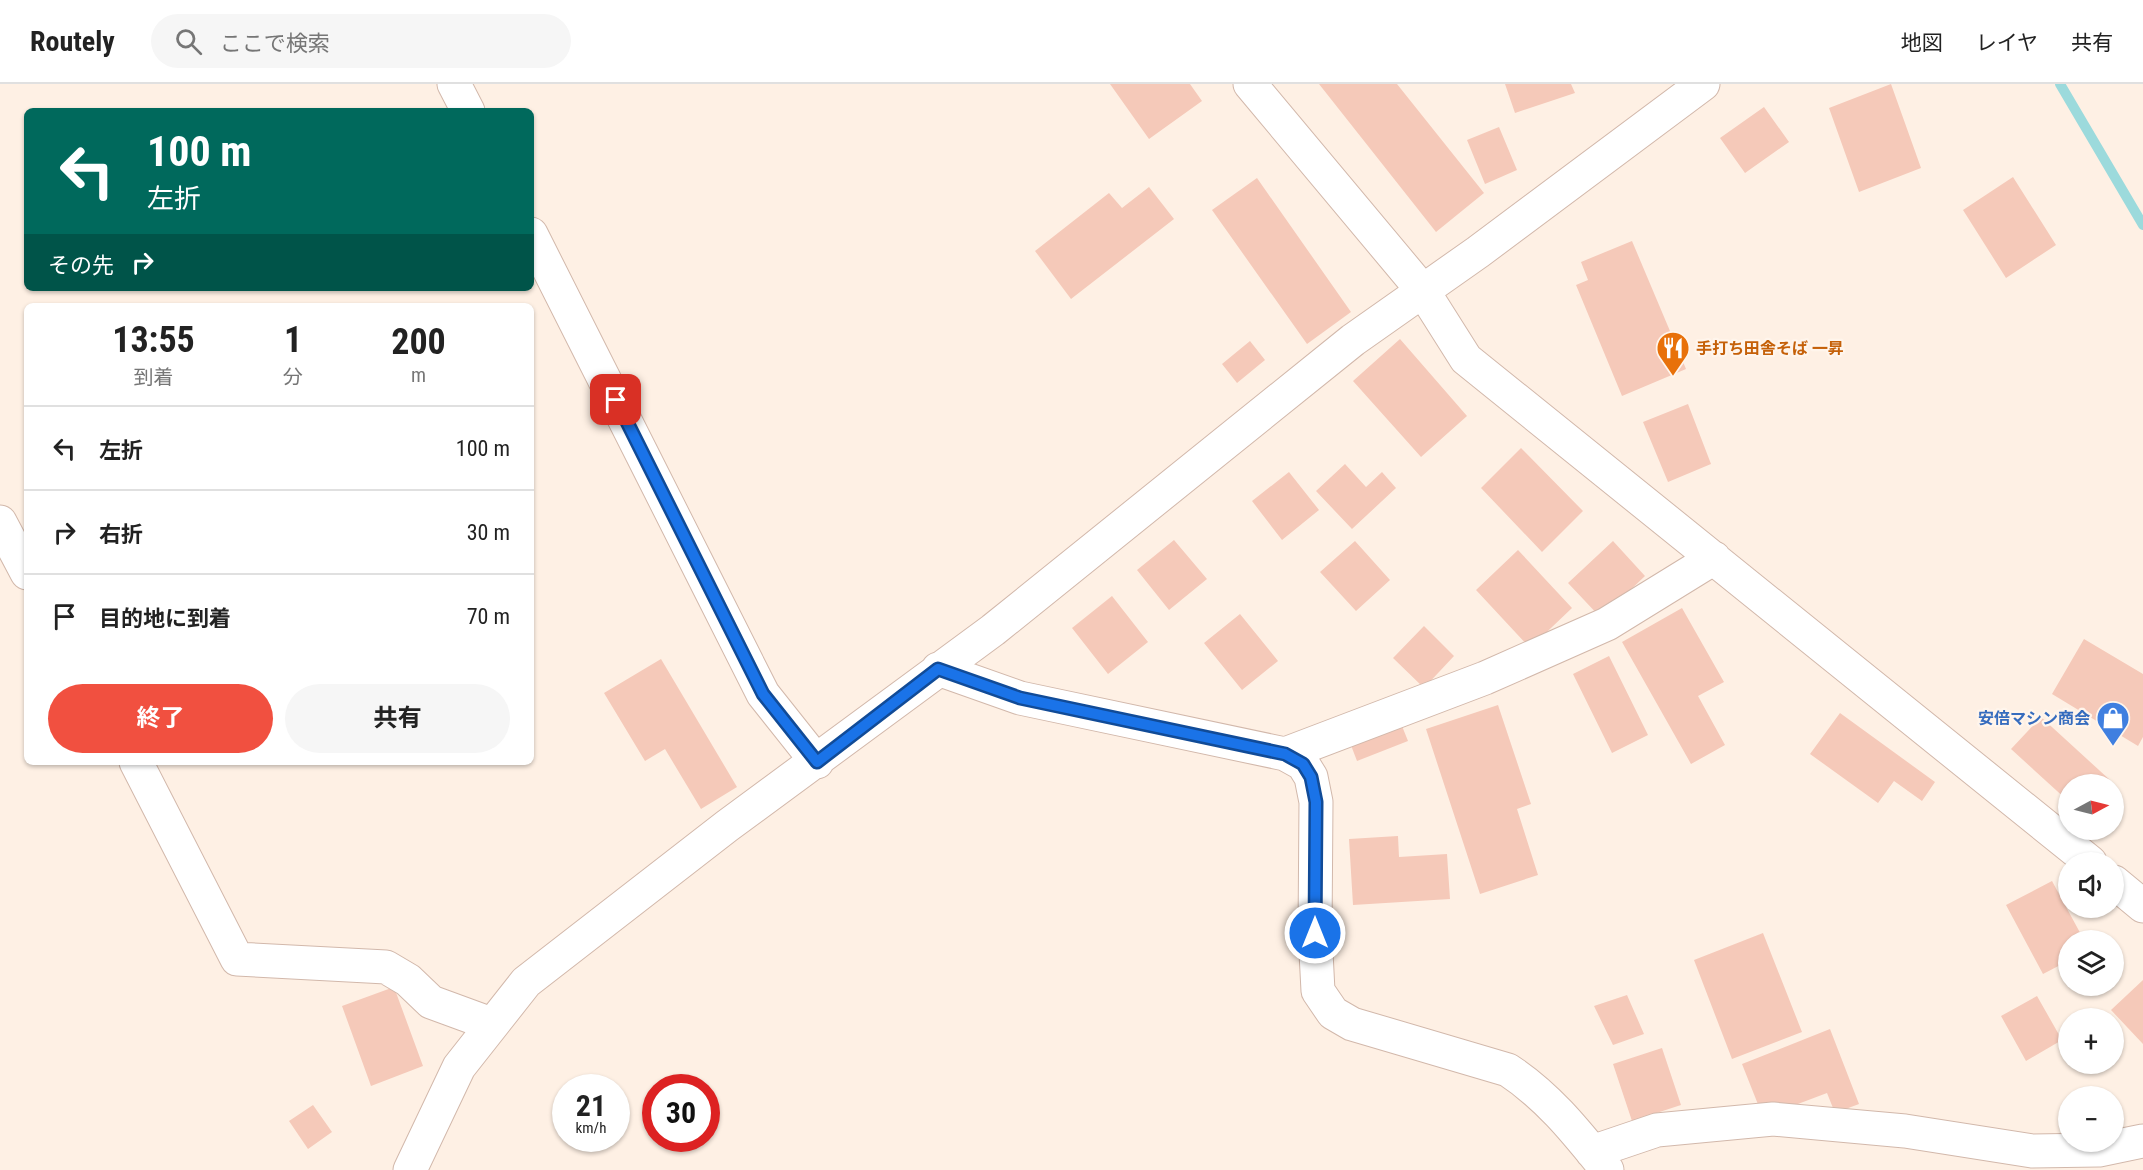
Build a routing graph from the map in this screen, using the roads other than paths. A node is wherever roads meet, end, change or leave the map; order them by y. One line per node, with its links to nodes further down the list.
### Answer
1 (454, 84): 4 (street)
2 (1250, 84): 6 (street)
3 (1703, 84): 6 (street)
4 (466, 108)
5 (534, 240): 12 (street)
6 (1423, 291): 8 (street); 10 (street)
7 (0, 522): 9 (street)
8 (1714, 558): 11 (street); 14 (street)
9 (24, 567)
10 (938, 669): 11 (street); 12 (street)
11 (1285, 754): 19 (street)
12 (817, 762): 17 (street)
13 (138, 765): 17 (street)
14 (2078, 852)
15 (2124, 890): 16 (street)
16 (2143, 906)
17 (491, 1024): 20 (street)
18 (2143, 1141): 19 (street)
19 (1600, 1161)
20 (410, 1170)

